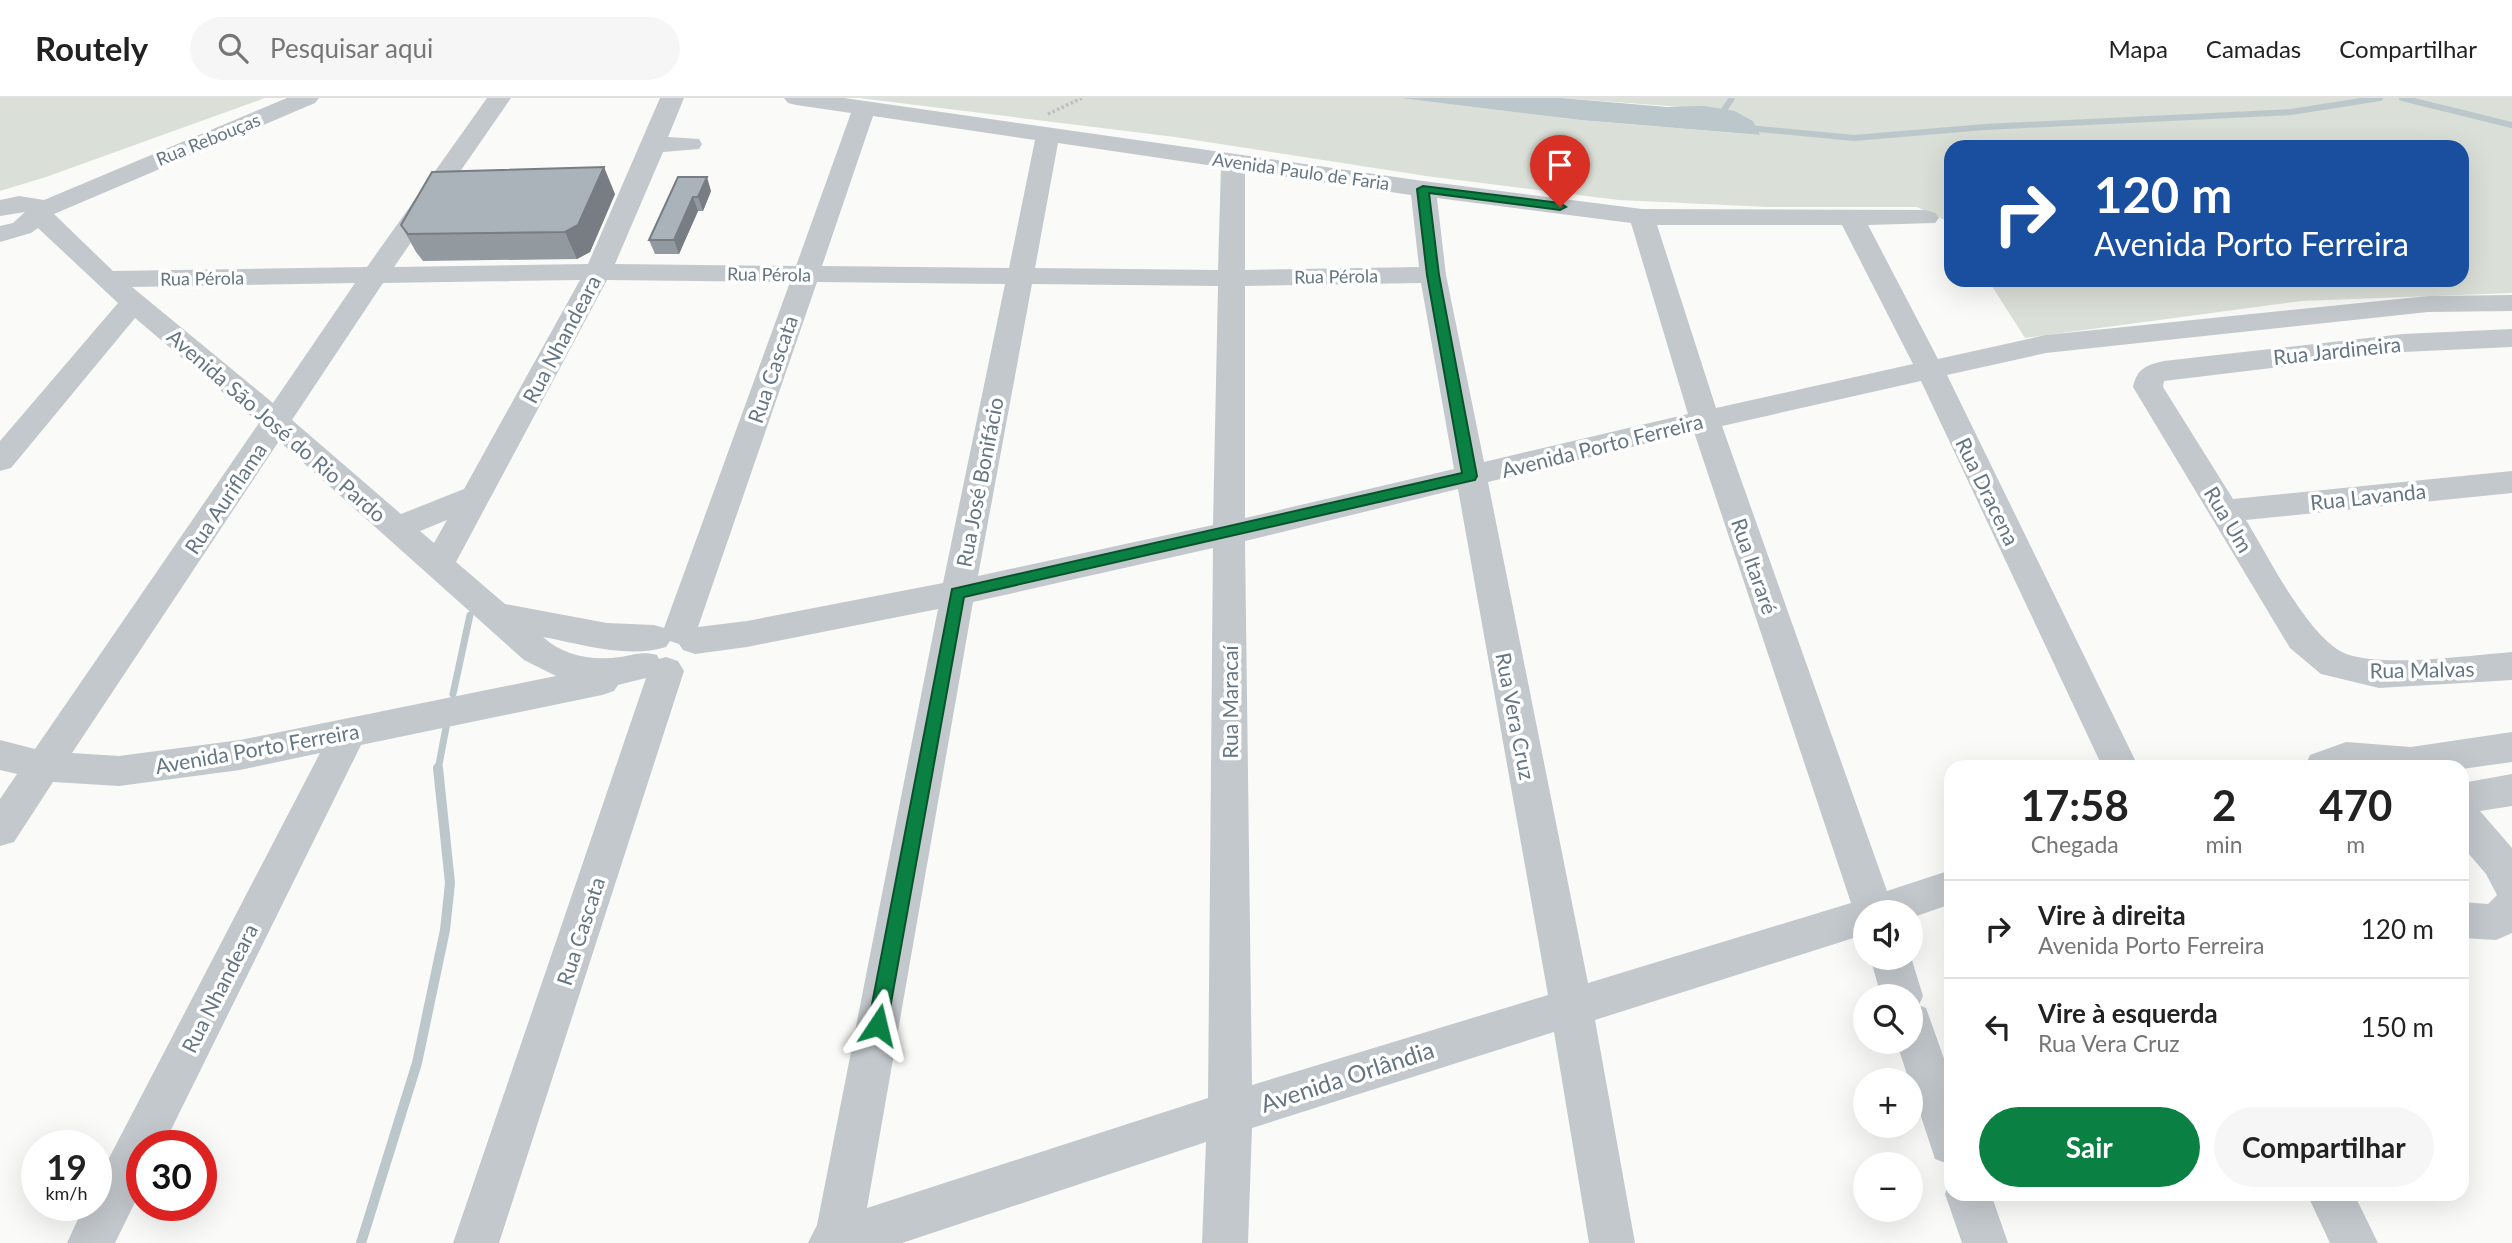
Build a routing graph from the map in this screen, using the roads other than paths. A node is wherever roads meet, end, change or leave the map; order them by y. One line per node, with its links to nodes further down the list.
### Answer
1 (307, 98): 15 (street, Rua Rebouças)
2 (499, 98): 19 (street, Rua Auriflama)
3 (672, 98): 8 (street, Rua Nhandeara)
4 (796, 98): 5 (street, Avenida Paulo de Faria)
5 (865, 107): 6 (street, Avenida Paulo de Faria); 17 (street, Rua Cascata)
6 (1048, 135): 9 (street, Avenida Paulo de Faria); 20 (street, Rua José Bonifácio)
7 (690, 144): 8 (street)
8 (654, 145): 16 (street, Rua Nhandeara)
9 (1233, 162): 10 (street, Avenida Paulo de Faria); 21 (street, Rua Maracaí)
10 (1423, 189): 12 (street, Avenida Paulo de Faria); 18 (street, Rua Vera Cruz)
11 (0, 208): 15 (street, Rua Rebouças)
12 (1642, 217): 13 (street, Avenida Paulo de Faria); 28 (street, Rua Itararé)
13 (1851, 218): 14 (street, Avenida Paulo de Faria); 26 (street, Rua Dracena)
14 (1926, 218)
15 (31, 221): 22 (street, Avenida São José do Rio Pardo)
16 (598, 272): 17 (street, Rua Pérola); 19 (street, Rua Pérola); 33 (street, Rua Nhandeara)
17 (805, 275): 20 (street, Rua Pérola); 40 (street, Rua Cascata)
18 (1433, 275): 21 (street, Rua Pérola); 31 (street, Rua Vera Cruz)
19 (374, 276): 22 (street, Rua Pérola); 29 (street, Rua Auriflama)
20 (1019, 276): 21 (street, Rua Pérola); 38 (street, Rua José Bonifácio)
21 (1232, 278): 36 (street, Rua Maracaí)
22 (106, 279): 23 (street, Avenida São José do Rio Pardo)
23 (134, 302): 29 (street, Avenida São José do Rio Pardo); 30 (street)
24 (2512, 303): 26 (street, Avenida Porto Ferreira)
25 (2512, 338): 27 (street, Rua Jardineira)
26 (1930, 370): 28 (street, Avenida Porto Ferreira); 48 (street, Rua Dracena)
27 (2164, 370): 34 (street, Rua Um)
28 (1705, 420): 31 (street, Avenida Porto Ferreira); 59 (street, Rua Itararé)
29 (276, 422): 35 (street, Avenida São José do Rio Pardo); 52 (street, Rua Auriflama)
30 (0, 461)
31 (1470, 476): 36 (street, Avenida Porto Ferreira); 64 (street, Rua Vera Cruz)
32 (2512, 482): 34 (street, Rua Lavanda)
33 (477, 496): 35 (street); 37 (street, Rua Nhandeara)
34 (2224, 511): 41 (street, Rua Um)
35 (396, 528): 37 (street, Avenida São José do Rio Pardo)
36 (1229, 533): 38 (street, Avenida Porto Ferreira); 66 (street, Rua Maracaí)
37 (438, 566): 39 (street, Avenida São José do Rio Pardo)
38 (957, 593): 40 (street, Avenida Porto Ferreira); 71 (street, Rua José Bonifácio)
39 (496, 615): 40 (street, Avenida São José do Rio Pardo); 43 (street, Avenida São José do Rio Pardo)
40 (667, 652): 43 (street, Avenida São José do Rio Pardo); 44 (street, Avenida Porto Ferreira); 68 (street, Rua Cascata)
41 (2333, 664): 42 (street, Rua Malvas)
42 (2511, 667)
43 (574, 670): 44 (street, Avenida Porto Ferreira)
44 (512, 698): 45 (street, Avenida Porto Ferreira)
45 (349, 733): 52 (street, Avenida Porto Ferreira); 72 (street, Rua Nhandeara)
46 (2512, 747): 51 (street)
47 (0, 755): 52 (street, Avenida Porto Ferreira)
48 (2117, 760)
49 (2338, 760): 50 (street)
50 (2375, 760)
51 (2436, 760)
52 (44, 766): 56 (street, Rua Auriflama)
53 (2512, 790): 54 (street)
54 (2469, 798)
55 (2469, 826): 57 (street)
56 (0, 830)
57 (2508, 869)
58 (1944, 889): 60 (street)
59 (1872, 900)
60 (1912, 900)
61 (2512, 907): 63 (street)
62 (1853, 920): 64 (street, Avenida Orlândia)
63 (2469, 920)
64 (1571, 1005): 66 (street, Avenida Orlândia); 76 (street, Rua Vera Cruz)
65 (1922, 1054): 67 (street)
66 (1230, 1113): 71 (street, Avenida Orlândia); 75 (street, Rua Maracaí)
67 (1944, 1122)
68 (495, 1191): 73 (street, Rua Cascata); 74 (street, Rua Cascata)
69 (1970, 1201): 77 (street)
70 (2334, 1201): 78 (street)
71 (835, 1242)
72 (90, 1243)
73 (460, 1243)
74 (476, 1243)
75 (1225, 1243)
76 (1612, 1243)
77 (1984, 1243)
78 (2355, 1243)

